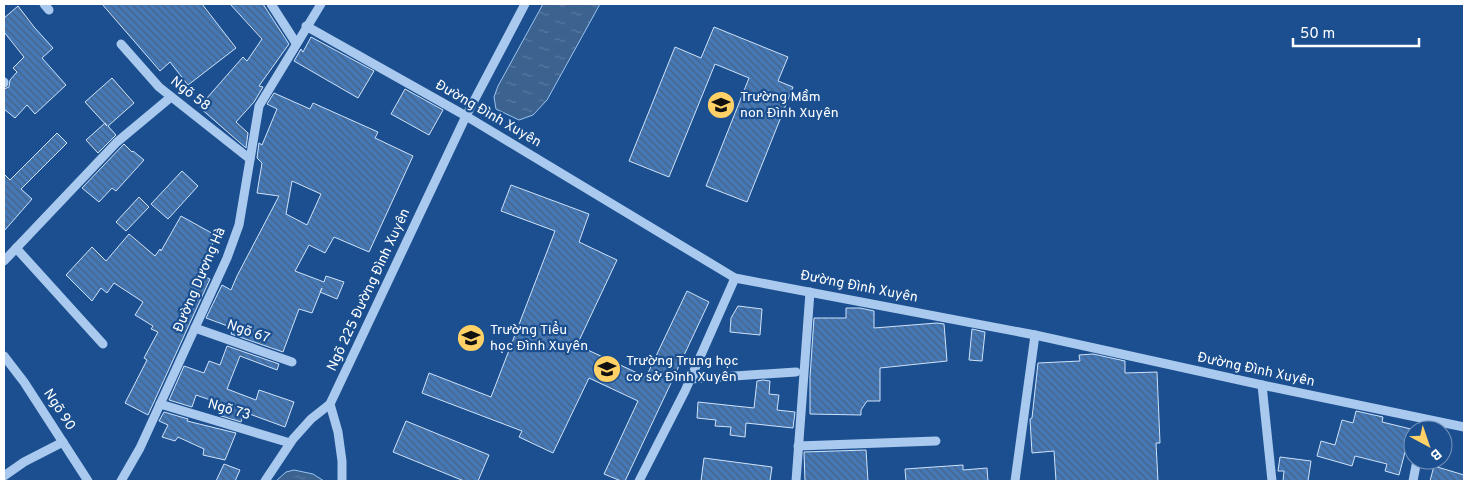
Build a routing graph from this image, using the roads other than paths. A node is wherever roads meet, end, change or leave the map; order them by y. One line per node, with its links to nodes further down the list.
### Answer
1 (271, 4): 5 (street)
2 (321, 4): 4 (street, Đường Dương Hà)
3 (525, 4): 8 (street, Ngõ 225 Đường Đình Xuyên)
4 (306, 26): 5 (street, Đường Dương Hà); 8 (street, Đường Đình Xuyên)
5 (296, 43): 9 (street, Đường Dương Hà)
6 (121, 44): 7 (street, Ngõ 58)
7 (171, 97): 9 (street, Ngõ 58); 10 (street)
8 (466, 116): 12 (street, Đường Đình Xuyên); 23 (street, Ngõ 225 Đường Đình Xuyên)
9 (250, 159): 14 (street, Đường Dương Hà)
10 (16, 248): 11 (street); 16 (street)
11 (4, 261)
12 (736, 278): 13 (street, Đường Đình Xuyên); 20 (street)
13 (810, 292): 15 (street, Đường Đình Xuyên); 29 (street)
14 (195, 328): 18 (street, Ngõ 67); 22 (street, Đường Dương Hà)
15 (1035, 336): 21 (street, Đường Đình Xuyên); 37 (street)
16 (103, 344)
17 (4, 356): 27 (street, Ngõ 90)
18 (292, 362)
19 (796, 372): 20 (street)
20 (690, 379): 35 (street)
21 (1262, 385): 24 (street, Đường Đình Xuyên); 38 (street)
22 (160, 404): 28 (street, Ngõ 73); 32 (street, Đường Dương Hà)
23 (330, 404): 28 (street); 34 (street)
24 (1424, 419): 25 (street, Đường Đình Xuyên)
25 (1464, 427)
26 (936, 441): 29 (street)
27 (63, 442): 30 (street); 31 (street, Ngõ 90)
28 (290, 443): 33 (street)
29 (798, 446): 36 (street)
30 (4, 476)
31 (88, 481)
32 (121, 481)
33 (265, 481)
34 (342, 481)
35 (640, 481)
36 (796, 481)
37 (1015, 481)
38 (1272, 481)

